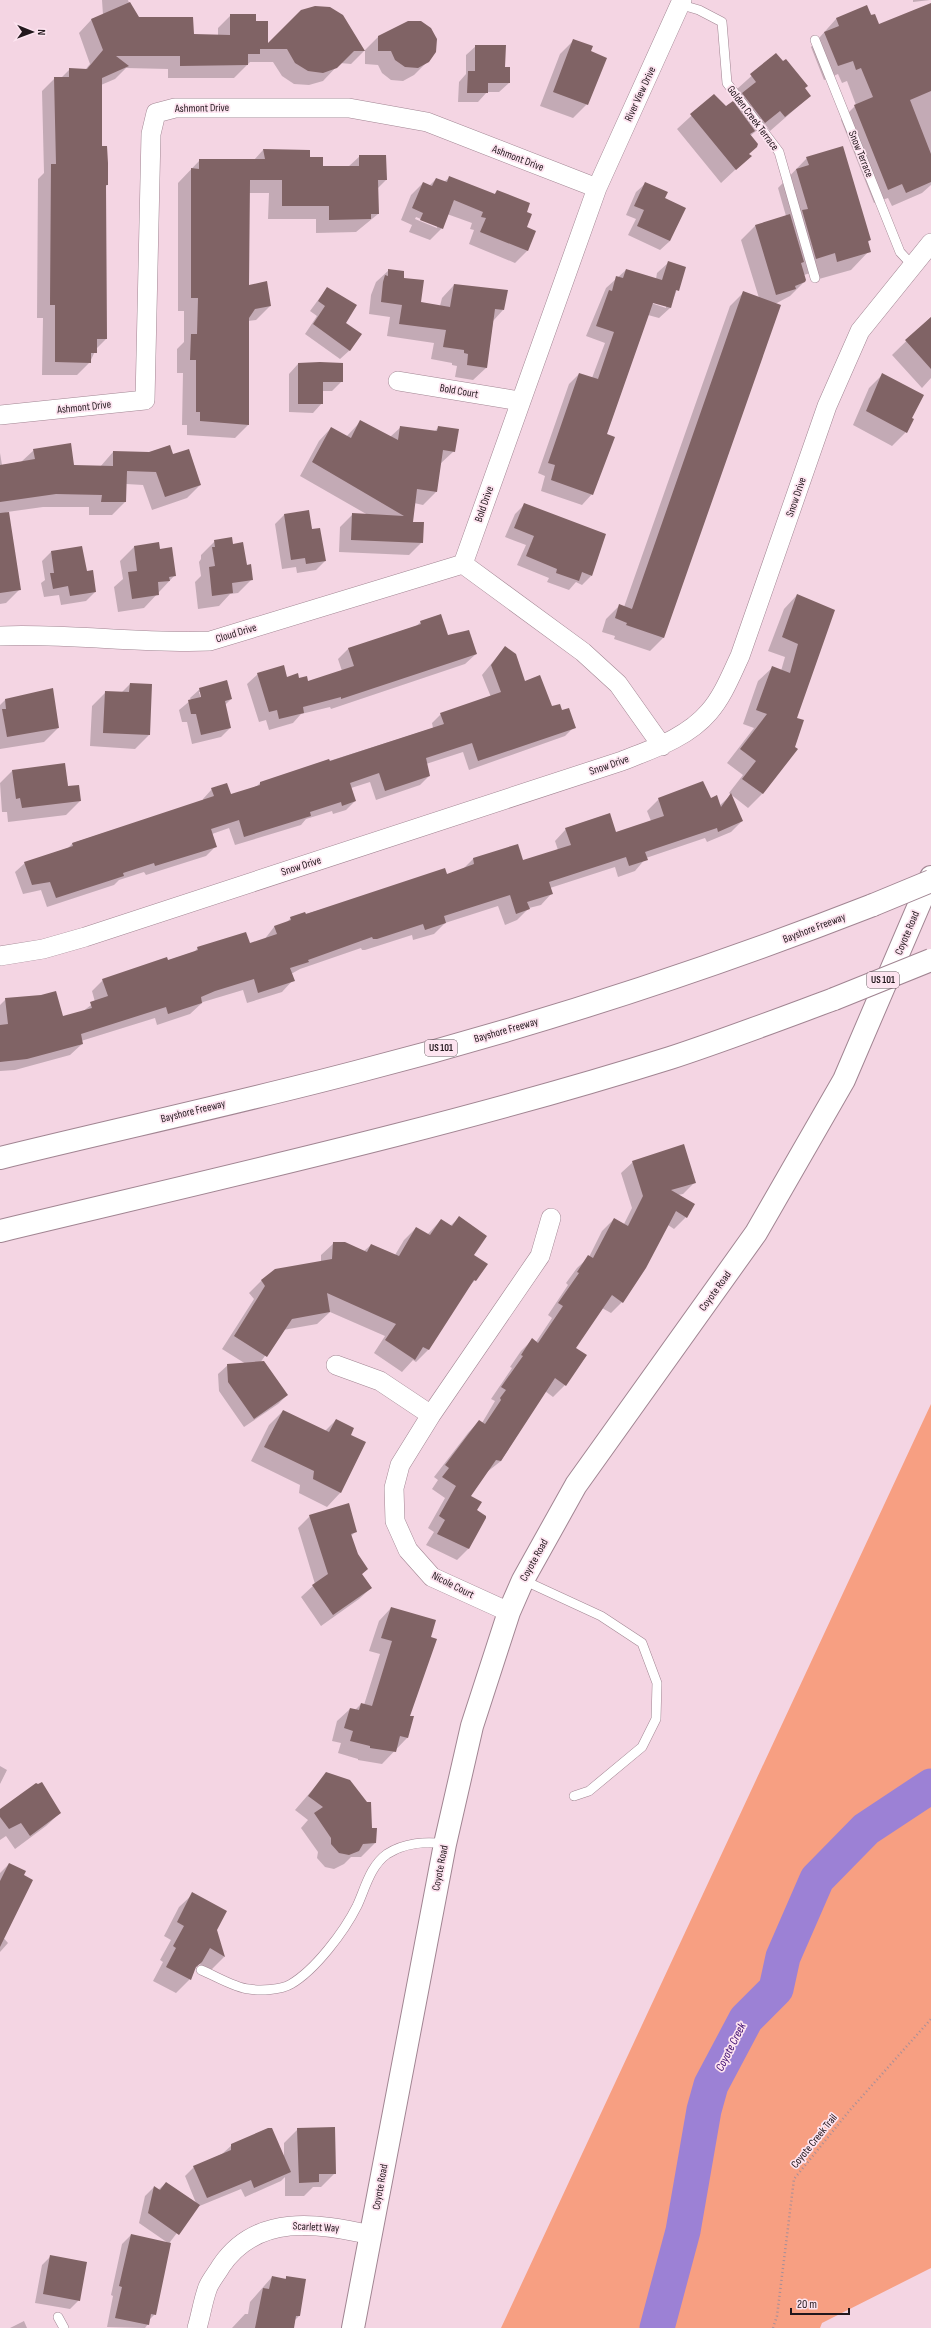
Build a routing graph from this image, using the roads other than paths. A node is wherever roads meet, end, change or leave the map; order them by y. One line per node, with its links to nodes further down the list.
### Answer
1 (682, 2): 3 (street, River View Drive); 6 (lane, Golden Creek Terrace)
2 (815, 40): 5 (lane, Snow Terrace)
3 (597, 188): 8 (street, Bold Drive); 9 (street, Ashmont Drive)
4 (931, 244): 5 (street, Snow Drive)
5 (912, 265): 12 (street, Snow Drive)
6 (815, 278)
7 (398, 380): 8 (street, Bold Court)
8 (520, 401): 10 (street, Bold Drive)
9 (0, 415)
10 (463, 564): 11 (street, Cloud Drive); 12 (street)
11 (0, 636)
12 (662, 746): 15 (street, Snow Drive)
13 (931, 878): 22 (main road, Coyote Road)
14 (931, 881): 17 (main road, Bayshore Freeway / US 101, bridge)
15 (0, 956)
16 (931, 960): 19 (main road, US 101, bridge)
17 (0, 1158)
18 (551, 1218): 21 (street, Nicole Court)
19 (0, 1231)
20 (336, 1365): 21 (street)
21 (431, 1415): 23 (street, Nicole Court)
22 (523, 1580): 23 (main road, Coyote Road); 24 (lane)
23 (509, 1612): 25 (main road, Coyote Road)
24 (574, 1796)
25 (445, 1844): 26 (lane); 27 (main road, Coyote Road)
26 (201, 1970)
27 (371, 2235): 30 (street, Scarlett Way); 31 (main road, Coyote Road)
28 (58, 2317): 29 (lane)
29 (64, 2328)
30 (197, 2328)
31 (353, 2328)

